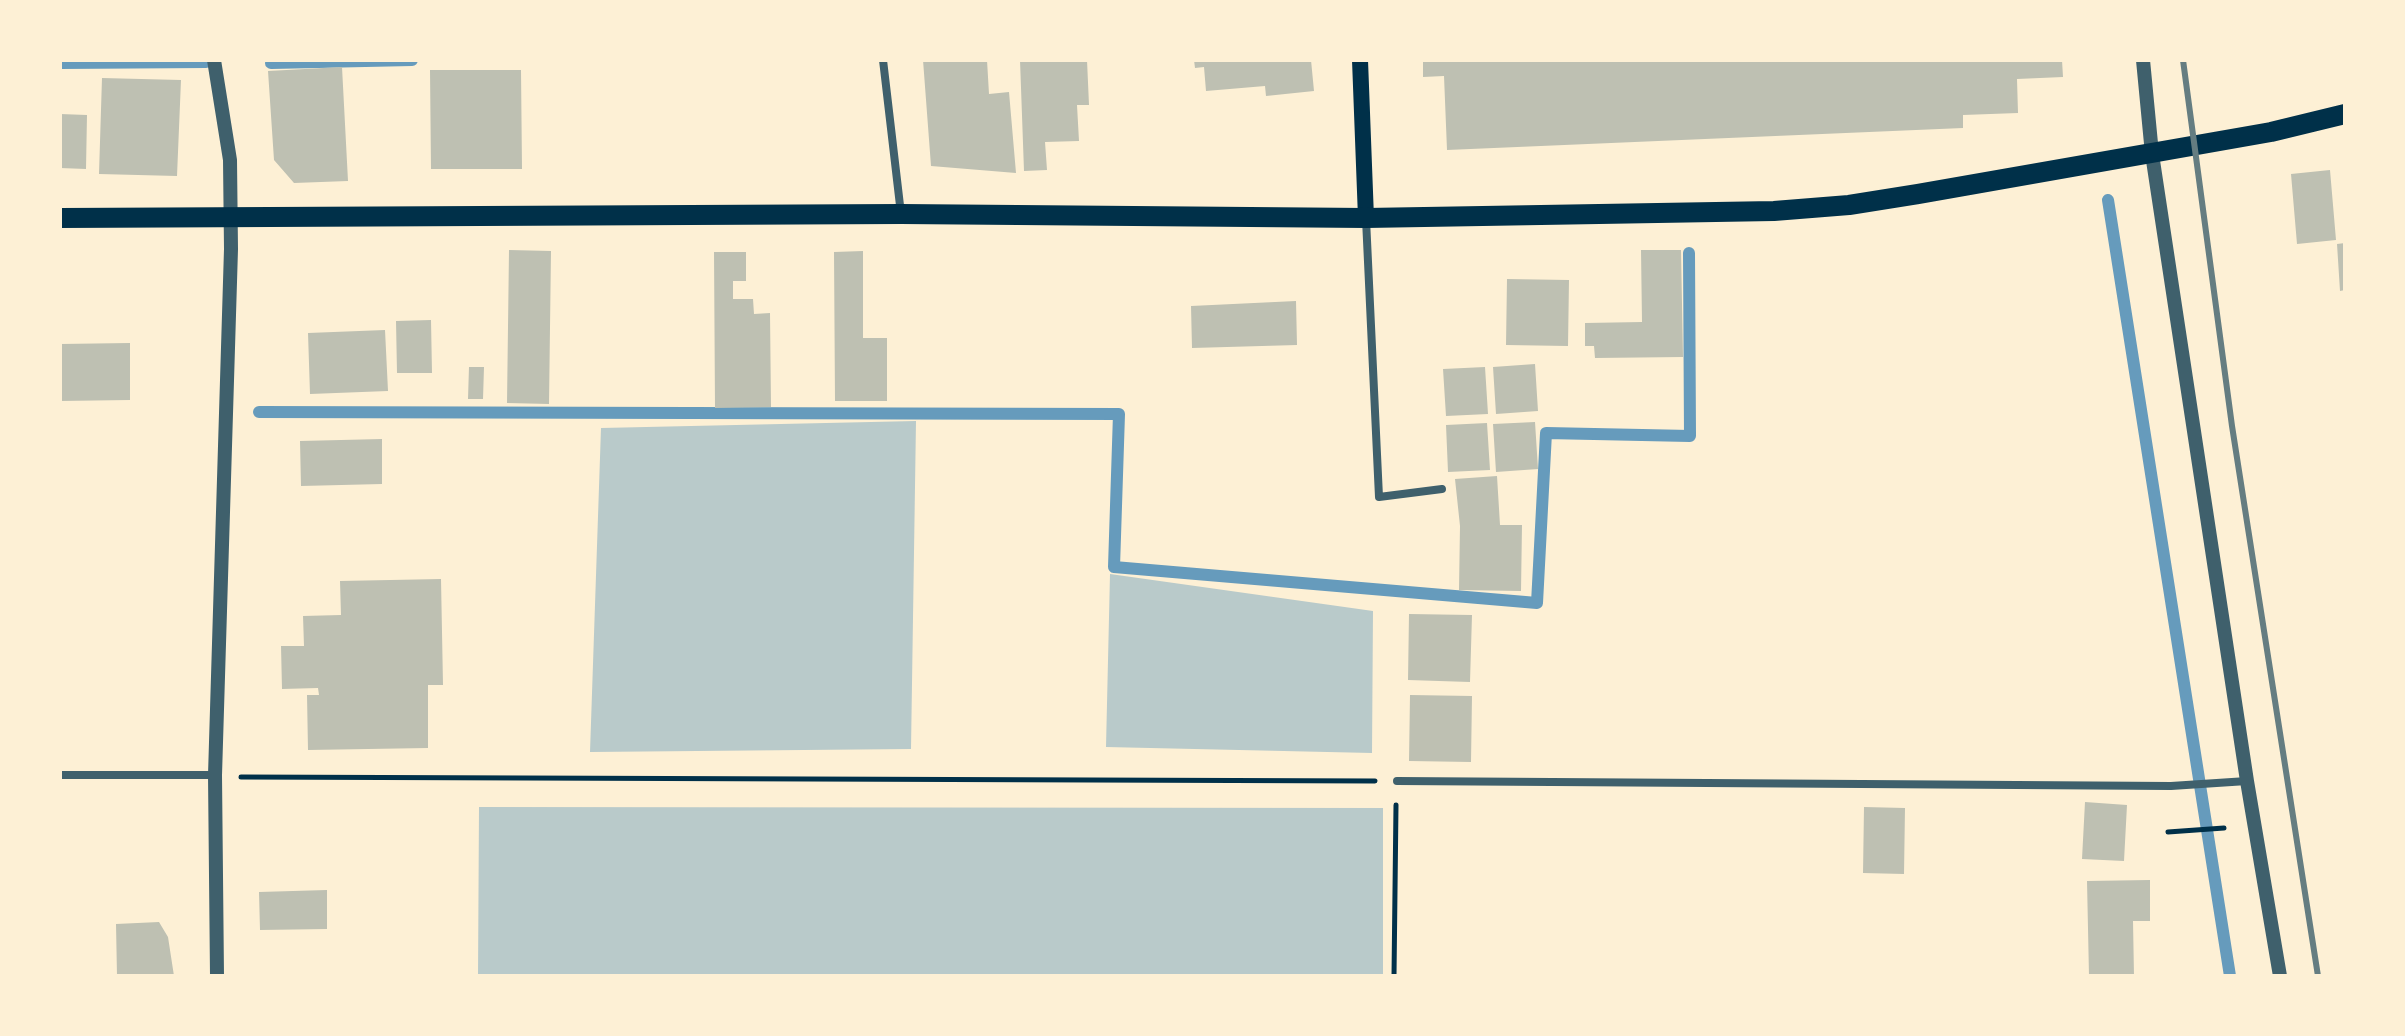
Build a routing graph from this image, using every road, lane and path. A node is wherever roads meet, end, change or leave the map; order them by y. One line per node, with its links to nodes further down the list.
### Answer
1 (214, 60): 8 (street)
2 (883, 60): 7 (street)
3 (1360, 60): 10 (main road)
4 (2143, 60): 6 (street)
5 (2345, 114): 6 (main road)
6 (2152, 154): 10 (main road); 15 (street)
7 (901, 214): 8 (main road); 10 (main road)
8 (231, 217): 9 (main road); 13 (street)
9 (60, 218)
10 (1366, 218): 11 (street)
11 (1442, 489)
12 (60, 775): 13 (street)
13 (215, 775): 14 (path); 18 (street)
14 (1397, 781): 15 (street); 19 (path)
15 (2247, 781): 20 (street)
16 (2224, 828): 17 (path)
17 (2168, 832)
18 (217, 976)
19 (1394, 976)
20 (2280, 976)

